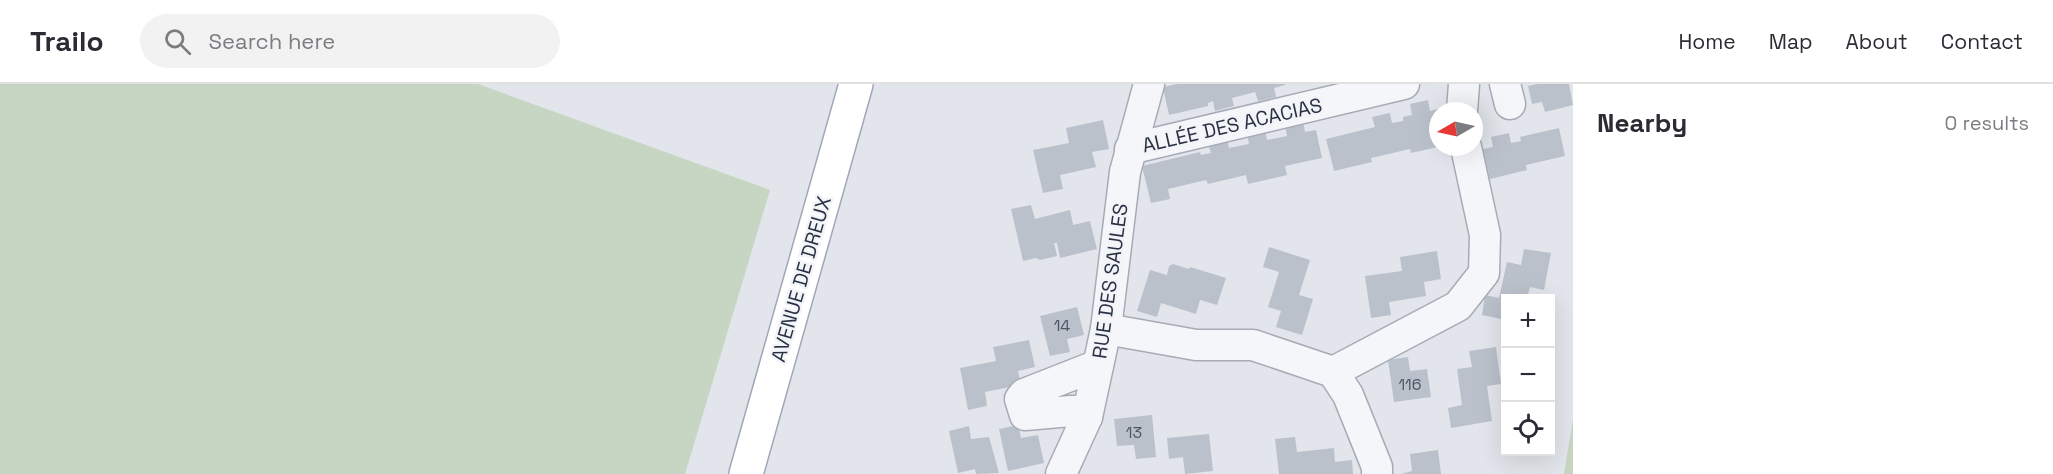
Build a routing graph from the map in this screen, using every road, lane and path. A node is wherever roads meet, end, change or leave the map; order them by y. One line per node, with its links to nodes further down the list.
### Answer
1 (856, 84): 12 (main road, AVENUE DE DREUX)
2 (1149, 84): 6 (street, RUE DES SAULES)
3 (1404, 84): 6 (street, ALLÉE DES ACACIAS)
4 (1464, 84): 5 (street)
5 (1463, 102)
6 (1130, 149): 8 (street, RUE DES SAULES)
7 (1468, 156): 10 (street)
8 (1106, 329): 9 (street, RUE DES SAULES); 10 (street)
9 (1098, 365): 11 (street, RUE DES SAULES); 11 (street)
10 (1333, 372): 14 (street)
11 (1087, 417): 13 (street, RUE DES SAULES)
12 (746, 474)
13 (1061, 474)
14 (1377, 474)

